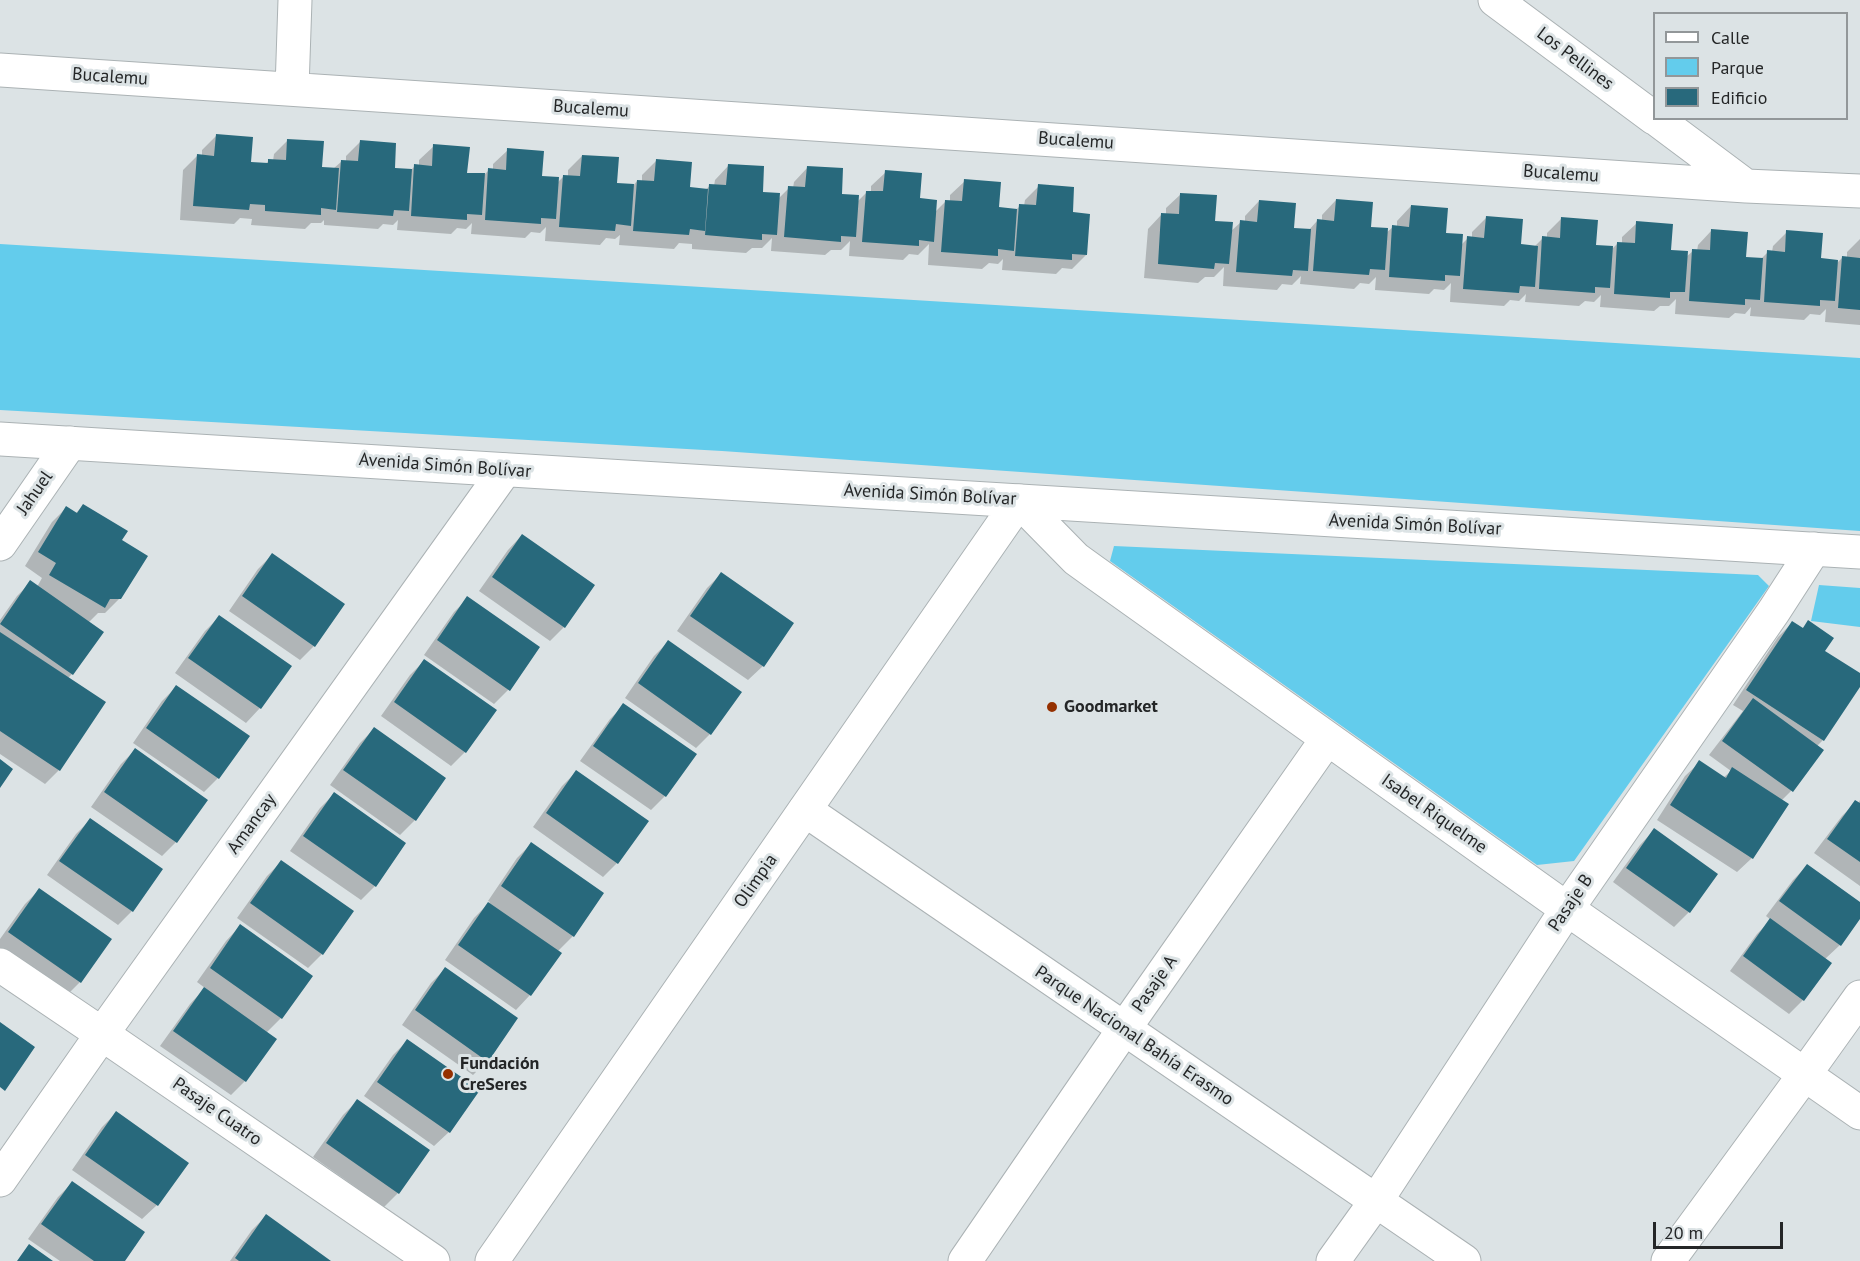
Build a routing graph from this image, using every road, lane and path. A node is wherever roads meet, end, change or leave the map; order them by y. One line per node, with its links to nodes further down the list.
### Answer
1 (295, 0): 4 (street)
2 (1496, 0): 5 (street, Los Pellines)
3 (0, 70): 4 (street, Bucalemu)
4 (292, 89): 7 (street, Bucalemu)
5 (1653, 117)
6 (1658, 120): 7 (street, Los Pellines)
7 (1746, 186): 8 (street, Bucalemu)
8 (1860, 191)
9 (0, 439): 10 (street, Avenida Simón Bolívar)
10 (70, 443): 11 (street, Avenida Simón Bolívar); 13 (street, Jahuel)
11 (505, 470): 12 (street, Avenida Simón Bolívar); 22 (street, Amancay)
12 (1019, 501): 14 (street, Avenida Simón Bolívar); 16 (street, Isabel Riquelme); 17 (street, Olimpia)
13 (0, 544)
14 (1814, 549): 15 (street, Avenida Simón Bolívar); 18 (street, Pasaje B)
15 (1860, 552)
16 (1328, 739): 18 (street, Isabel Riquelme); 21 (street, Pasaje A)
17 (805, 810): 21 (street, Parque Nacional Bahía Erasmo); 28 (street, Olimpia)
18 (1567, 909): 23 (street, Isabel Riquelme); 26 (street, Pasaje B)
19 (0, 965): 22 (street, Pasaje Cuatro)
20 (1860, 997): 23 (street)
21 (1124, 1029): 26 (street, Parque Nacional Bahía Erasmo); 29 (street, Pasaje A)
22 (102, 1034): 25 (street, Amancay); 27 (street, Pasaje Cuatro)
23 (1805, 1074): 24 (street, Isabel Riquelme); 32 (street)
24 (1860, 1113)
25 (0, 1179)
26 (1376, 1201): 30 (street, Pasaje B); 31 (street, Parque Nacional Bahía Erasmo)
27 (433, 1261)
28 (492, 1261)
29 (965, 1261)
30 (1334, 1261)
31 (1464, 1261)
32 (1668, 1261)

